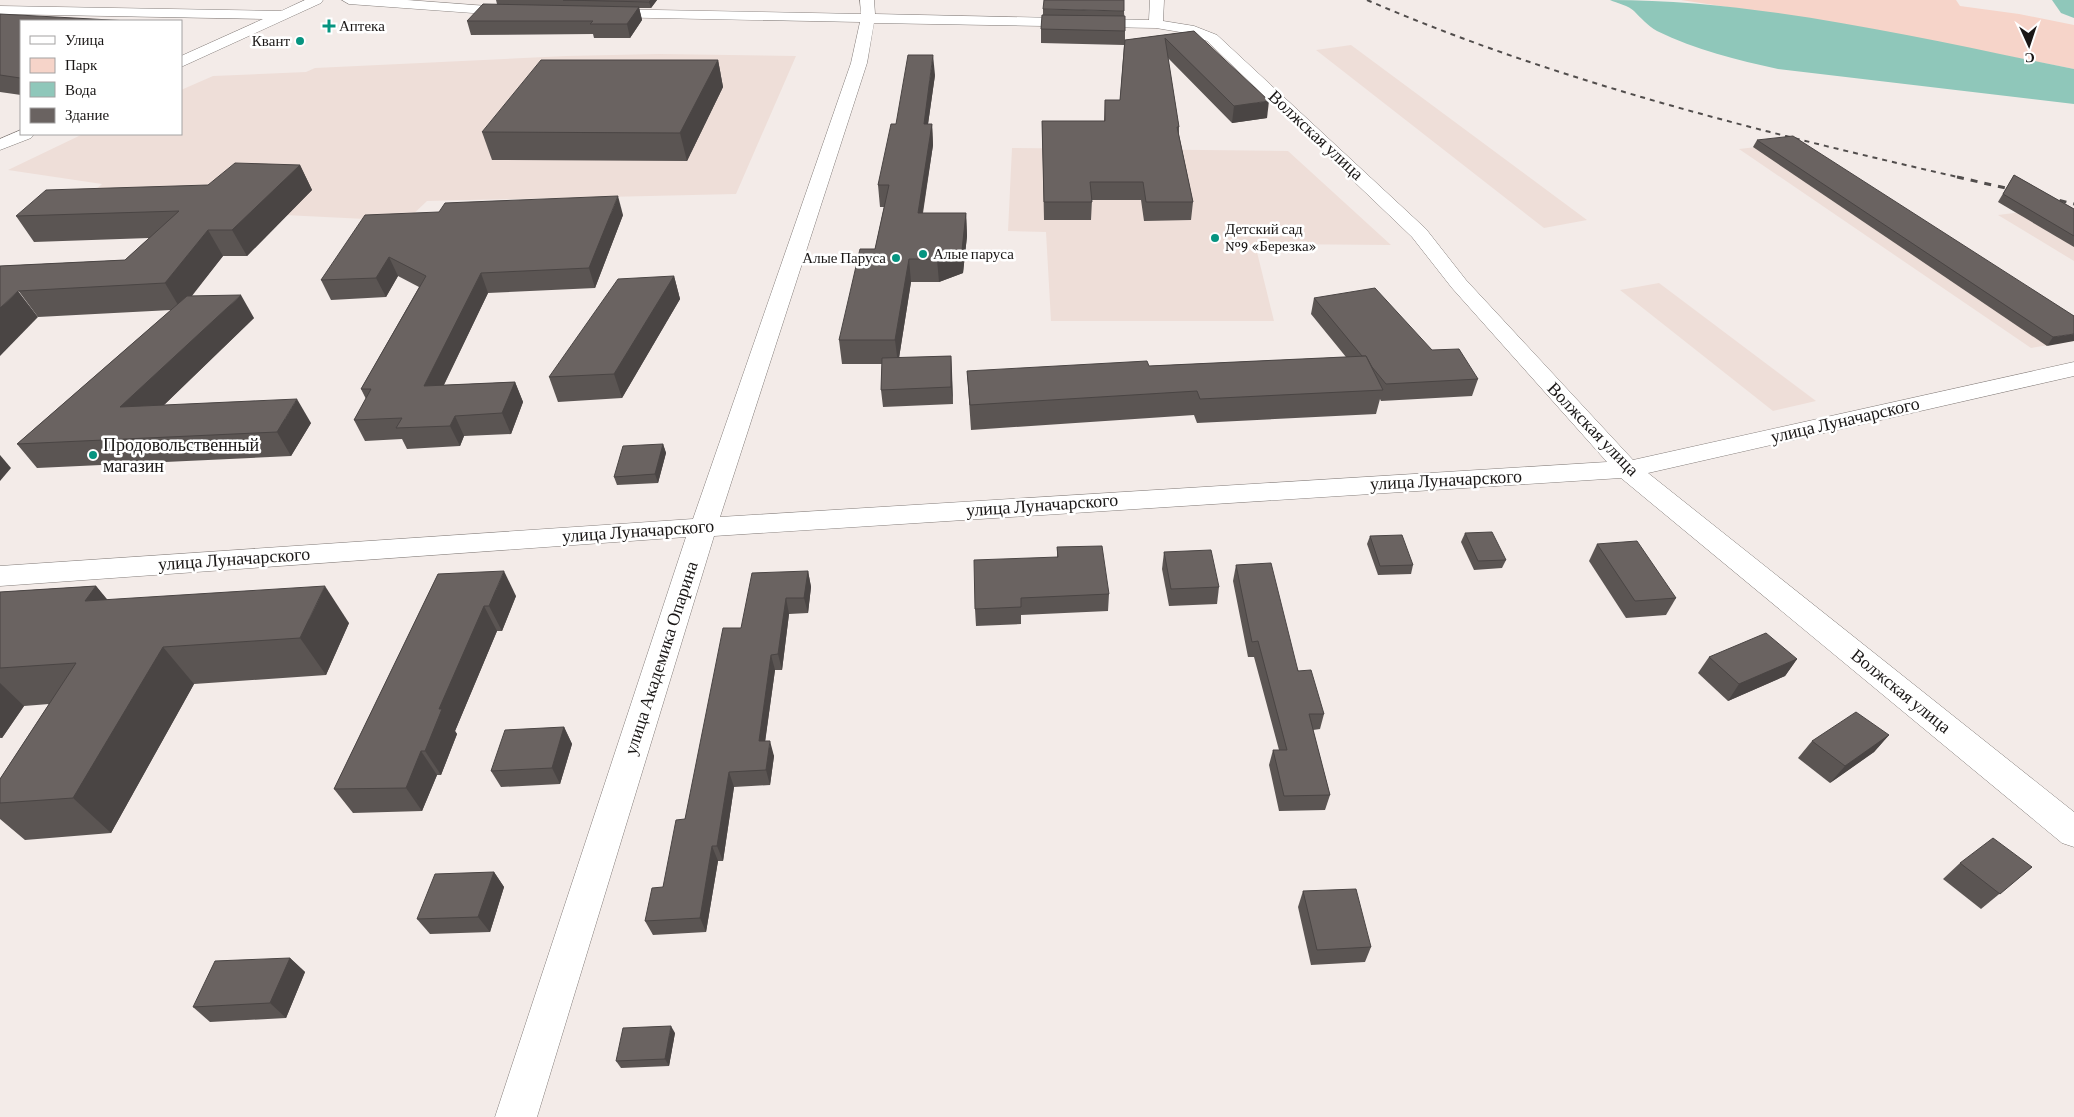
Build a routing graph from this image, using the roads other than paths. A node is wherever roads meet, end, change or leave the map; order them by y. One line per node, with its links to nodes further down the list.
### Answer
1 (316, 0): 8 (street)
2 (349, 0): 6 (street)
3 (1157, 0): 9 (street)
4 (868, 9): 7 (street, Волжская улица); 9 (street, Волжская улица); 15 (street, улица Академика Опарина)
5 (0, 10): 8 (street)
6 (531, 12)
7 (591, 13)
8 (282, 15): 10 (street)
9 (1156, 24): 14 (street, Волжская улица)
10 (182, 62)
11 (23, 135): 12 (street)
12 (0, 145)
13 (2074, 369): 14 (street, улица Луначарского)
14 (1628, 469): 15 (street, улица Луначарского); 17 (street, Волжская улица)
15 (703, 527): 16 (street, улица Луначарского); 18 (street, улица Академика Опарина)
16 (0, 576)
17 (2074, 832)
18 (516, 1117)

